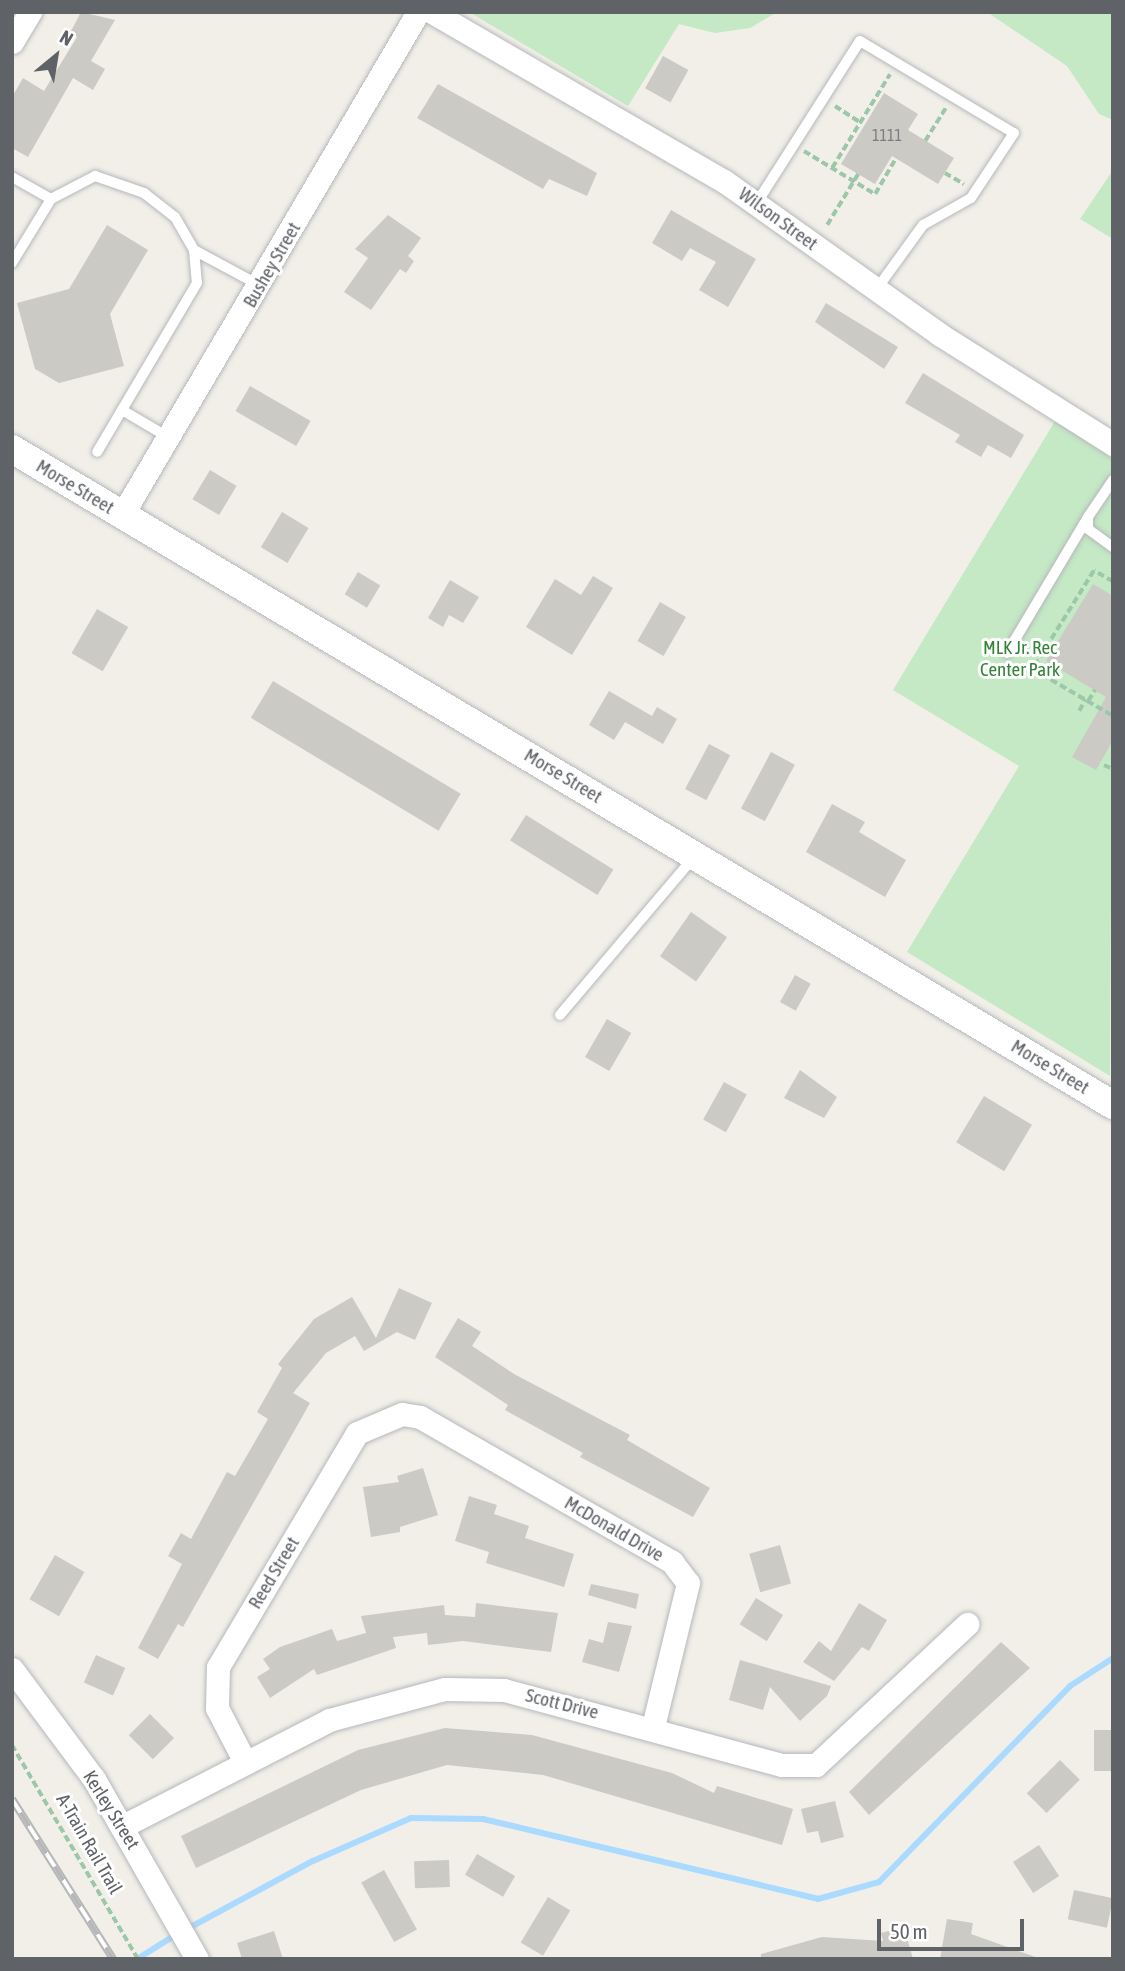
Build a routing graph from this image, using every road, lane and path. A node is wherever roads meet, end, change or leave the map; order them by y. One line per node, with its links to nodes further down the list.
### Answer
1 (30, 12): 4 (street)
2 (418, 12): 23 (street, Bushey Street)
3 (432, 12): 19 (street, Wilson Street)
4 (12, 42)
5 (897, 62): 6 (lane); 7 (lane); 8 (path)
6 (953, 96): 9 (path); 17 (lane)
7 (823, 99): 8 (path); 10 (lane)
8 (860, 122): 12 (path)
9 (925, 141)
10 (794, 144): 12 (path); 19 (lane)
11 (896, 158): 16 (path)
12 (832, 168): 16 (path)
13 (945, 173): 17 (path)
14 (858, 174): 16 (path)
15 (12, 177): 18 (lane)
16 (854, 181): 20 (path)
17 (976, 191): 24 (lane)
18 (51, 199): 21 (lane); 22 (lane)
19 (756, 204): 24 (street, Wilson Street)
20 (827, 225)
21 (194, 250): 23 (lane); 25 (lane)
22 (12, 263)
23 (260, 286): 26 (street, Bushey Street)
24 (876, 289): 27 (street, Wilson Street)
25 (122, 410): 26 (lane); 29 (lane)
26 (168, 437): 31 (street, Bushey Street)
27 (1111, 438)
28 (12, 449): 31 (street, Morse Street)
29 (97, 452)
30 (1113, 480): 32 (lane)
31 (122, 515): 42 (street, Morse Street)
32 (1088, 517): 33 (lane); 35 (lane)
33 (1113, 547)
34 (1113, 582): 37 (path)
35 (1007, 653)
36 (1095, 690): 37 (path)
37 (1087, 701): 38 (path); 39 (path)
38 (1079, 711)
39 (1113, 716)
40 (1104, 765): 41 (path)
41 (1113, 769)
42 (696, 855): 43 (lane); 44 (street, Morse Street)
43 (560, 1015)
44 (1113, 1105)
45 (402, 1414): 48 (street, McDonald Drive); 50 (street, Reed Street)
46 (967, 1624): 48 (street, Scott Drive)
47 (12, 1669): 51 (street, Kerley Street)
48 (653, 1727): 50 (street, Scott Drive)
49 (12, 1745): 53 (path, A-Train Rail Trail)
50 (246, 1762): 51 (street, Scott Drive)
51 (123, 1826): 52 (street, Kerley Street)
52 (193, 1952)
53 (138, 1959)

